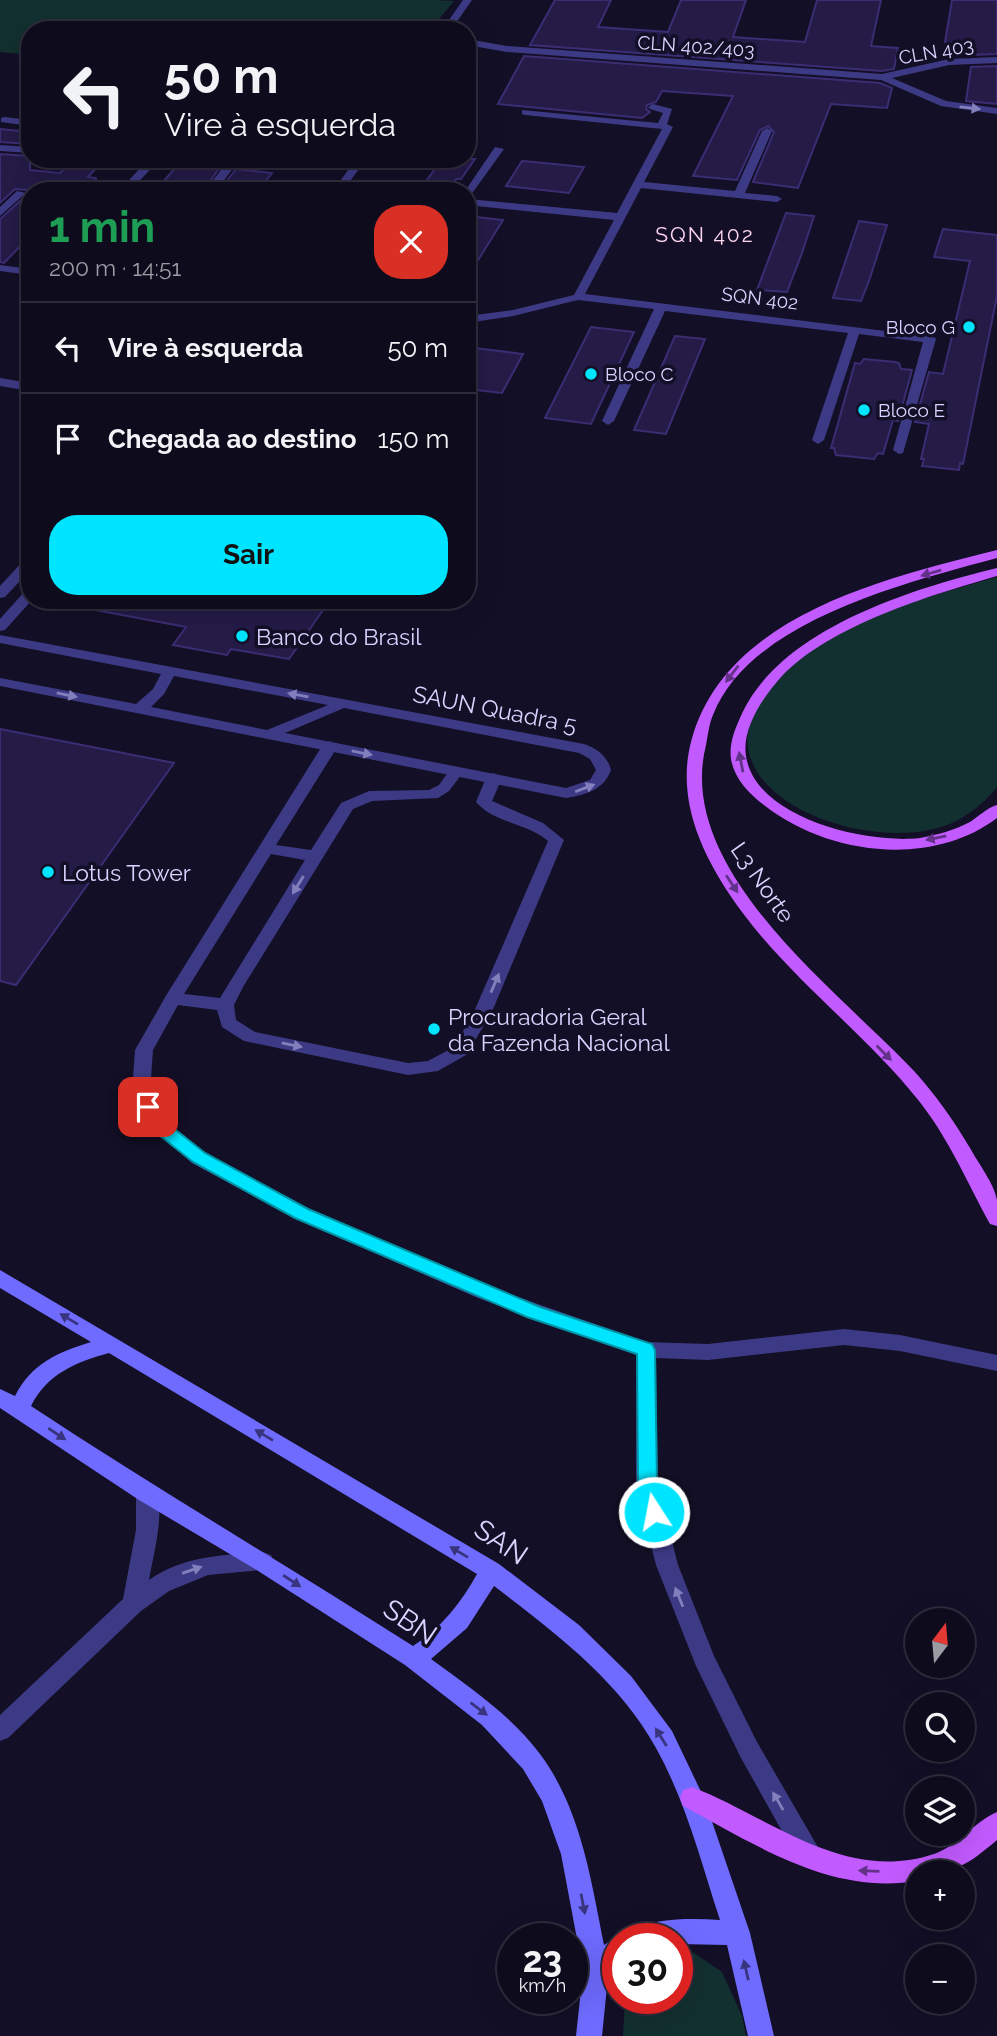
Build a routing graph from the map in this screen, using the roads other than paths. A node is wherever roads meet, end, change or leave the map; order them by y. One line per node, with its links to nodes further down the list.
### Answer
1 (476, 46): 3 (street, CLN 402/403)
2 (997, 60): 4 (street, CLN 403)
3 (882, 77): 4 (street); 4 (street, CLN 403)
4 (927, 82): 6 (street, one-way to 6)
5 (653, 107): 10 (street)
6 (997, 111)
7 (525, 112): 10 (street)
8 (4, 120): 9 (street)
9 (21, 122)
10 (661, 126): 20 (street)
11 (767, 131): 22 (street)
12 (0, 148): 13 (street)
13 (21, 149)
14 (499, 149): 19 (street)
15 (146, 168): 17 (street)
16 (228, 168): 18 (street)
17 (133, 182)
18 (217, 182)
19 (476, 183)
20 (637, 184): 22 (street); 26 (street)
21 (21, 193): 25 (street)
22 (739, 195): 23 (street)
23 (777, 200)
24 (476, 203): 26 (street)
25 (0, 213)
26 (620, 216): 29 (street)
27 (0, 268): 28 (street)
28 (21, 271)
29 (578, 297): 30 (street, SQN 402); 31 (street, SQN 402)
30 (661, 306): 32 (street, SQN 402); 35 (street)
31 (476, 319)
32 (855, 329): 36 (street); 37 (street, SQN 402)
33 (0, 382): 34 (street)
34 (21, 386)
35 (608, 421)
36 (818, 440)
37 (899, 450)
38 (997, 554): 58 (main road, L3 Norte, one-way to 58)
39 (21, 572): 41 (street)
40 (997, 572): 53 (main road, one-way to 40)
41 (0, 594)
42 (21, 604): 43 (street)
43 (0, 627)
44 (0, 639): 45 (street, SAUN Quadra 5)
45 (169, 672): 47 (street, SAUN Quadra 5, one-way to 45); 48 (street)
46 (0, 682): 48 (street, SAUN Quadra 5, one-way to 48)
47 (343, 703): 49 (street); 52 (street, SAUN Quadra 5, one-way to 47)
48 (140, 709): 49 (street, SAUN Quadra 5)
49 (267, 734): 50 (street, SAUN Quadra 5)
50 (330, 746): 51 (street, SAUN Quadra 5, one-way to 51); 54 (street)
51 (456, 771): 52 (street, SAUN Quadra 5); 55 (street)
52 (494, 778): 57 (street, one-way to 52)
53 (997, 810)
54 (268, 849): 55 (street); 56 (street)
55 (316, 856): 57 (street, one-way to 57)
56 (173, 998): 57 (street); 61 (street)
57 (225, 1005)
58 (997, 1219)
59 (0, 1278): 60 (main road, SAN, one-way to 59)
60 (111, 1343): 63 (main road); 66 (main road, SAN, one-way to 60)
61 (646, 1350): 62 (street); 72 (street, one-way to 61)
62 (997, 1363)
63 (10, 1403): 64 (main road, SBN, one-way to 64)
64 (147, 1494): 65 (main road, SBN); 67 (street)
65 (262, 1562): 67 (street, one-way to 65); 68 (main road, SBN, one-way to 68)
66 (491, 1571): 68 (main road); 70 (main road, SAN, one-way to 66)
67 (133, 1604): 69 (street)
68 (413, 1658): 76 (main road, SBN, one-way to 76)
69 (0, 1730)
70 (692, 1798): 72 (main road); 74 (main road, SAN)
71 (997, 1824): 72 (main road, one-way to 72)
72 (812, 1860)
73 (693, 1931): 74 (main road)
74 (737, 1933): 78 (main road, SAN, one-way to 74)
75 (602, 1966): 76 (main road)
76 (596, 1972): 77 (main road, SBN)
77 (589, 2036)
78 (761, 2036)

